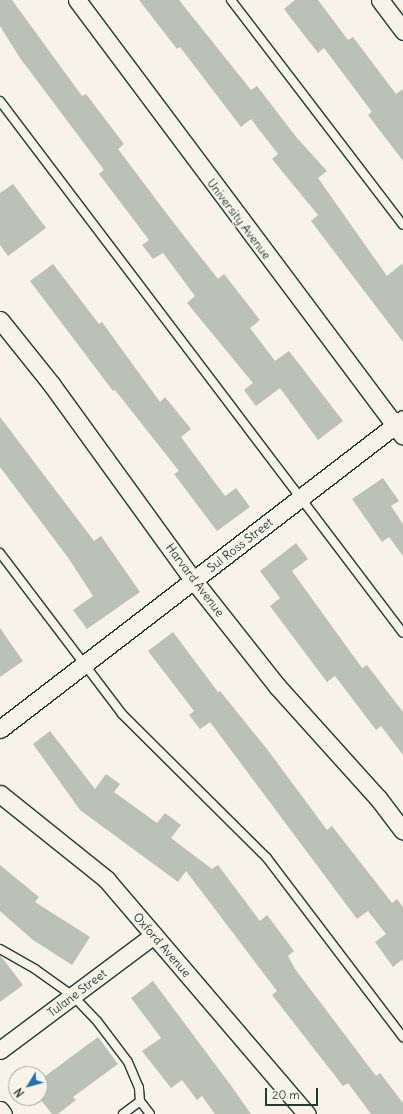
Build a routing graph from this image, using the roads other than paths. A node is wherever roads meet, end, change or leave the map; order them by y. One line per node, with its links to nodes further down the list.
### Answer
1 (77, 0): 8 (street, University Avenue)
2 (231, 0): 6 (lane)
3 (380, 0): 4 (street)
4 (403, 31)
5 (0, 101): 9 (lane)
6 (403, 225)
7 (0, 320): 11 (street, Harvard Avenue)
8 (400, 427): 9 (street, Sul Ross Street)
9 (301, 498): 11 (street, Sul Ross Street); 12 (lane)
10 (0, 553): 13 (lane)
11 (194, 581): 13 (street, Sul Ross Street); 16 (street, Harvard Avenue)
12 (403, 633)
13 (84, 665): 14 (street, Sul Ross Street); 20 (lane)
14 (0, 729)
15 (0, 794): 17 (street, Oxford Avenue)
16 (403, 831)
17 (154, 936): 19 (street, Tulane Street); 27 (street, Oxford Avenue)
18 (0, 949): 19 (lane)
19 (72, 996): 21 (street, Tulane Street); 22 (lane)
20 (403, 1037)
21 (0, 1050)
22 (140, 1101): 25 (lane); 26 (lane)
23 (0, 1110): 24 (street)
24 (3, 1114)
25 (123, 1114)
26 (150, 1114)
27 (307, 1114)

